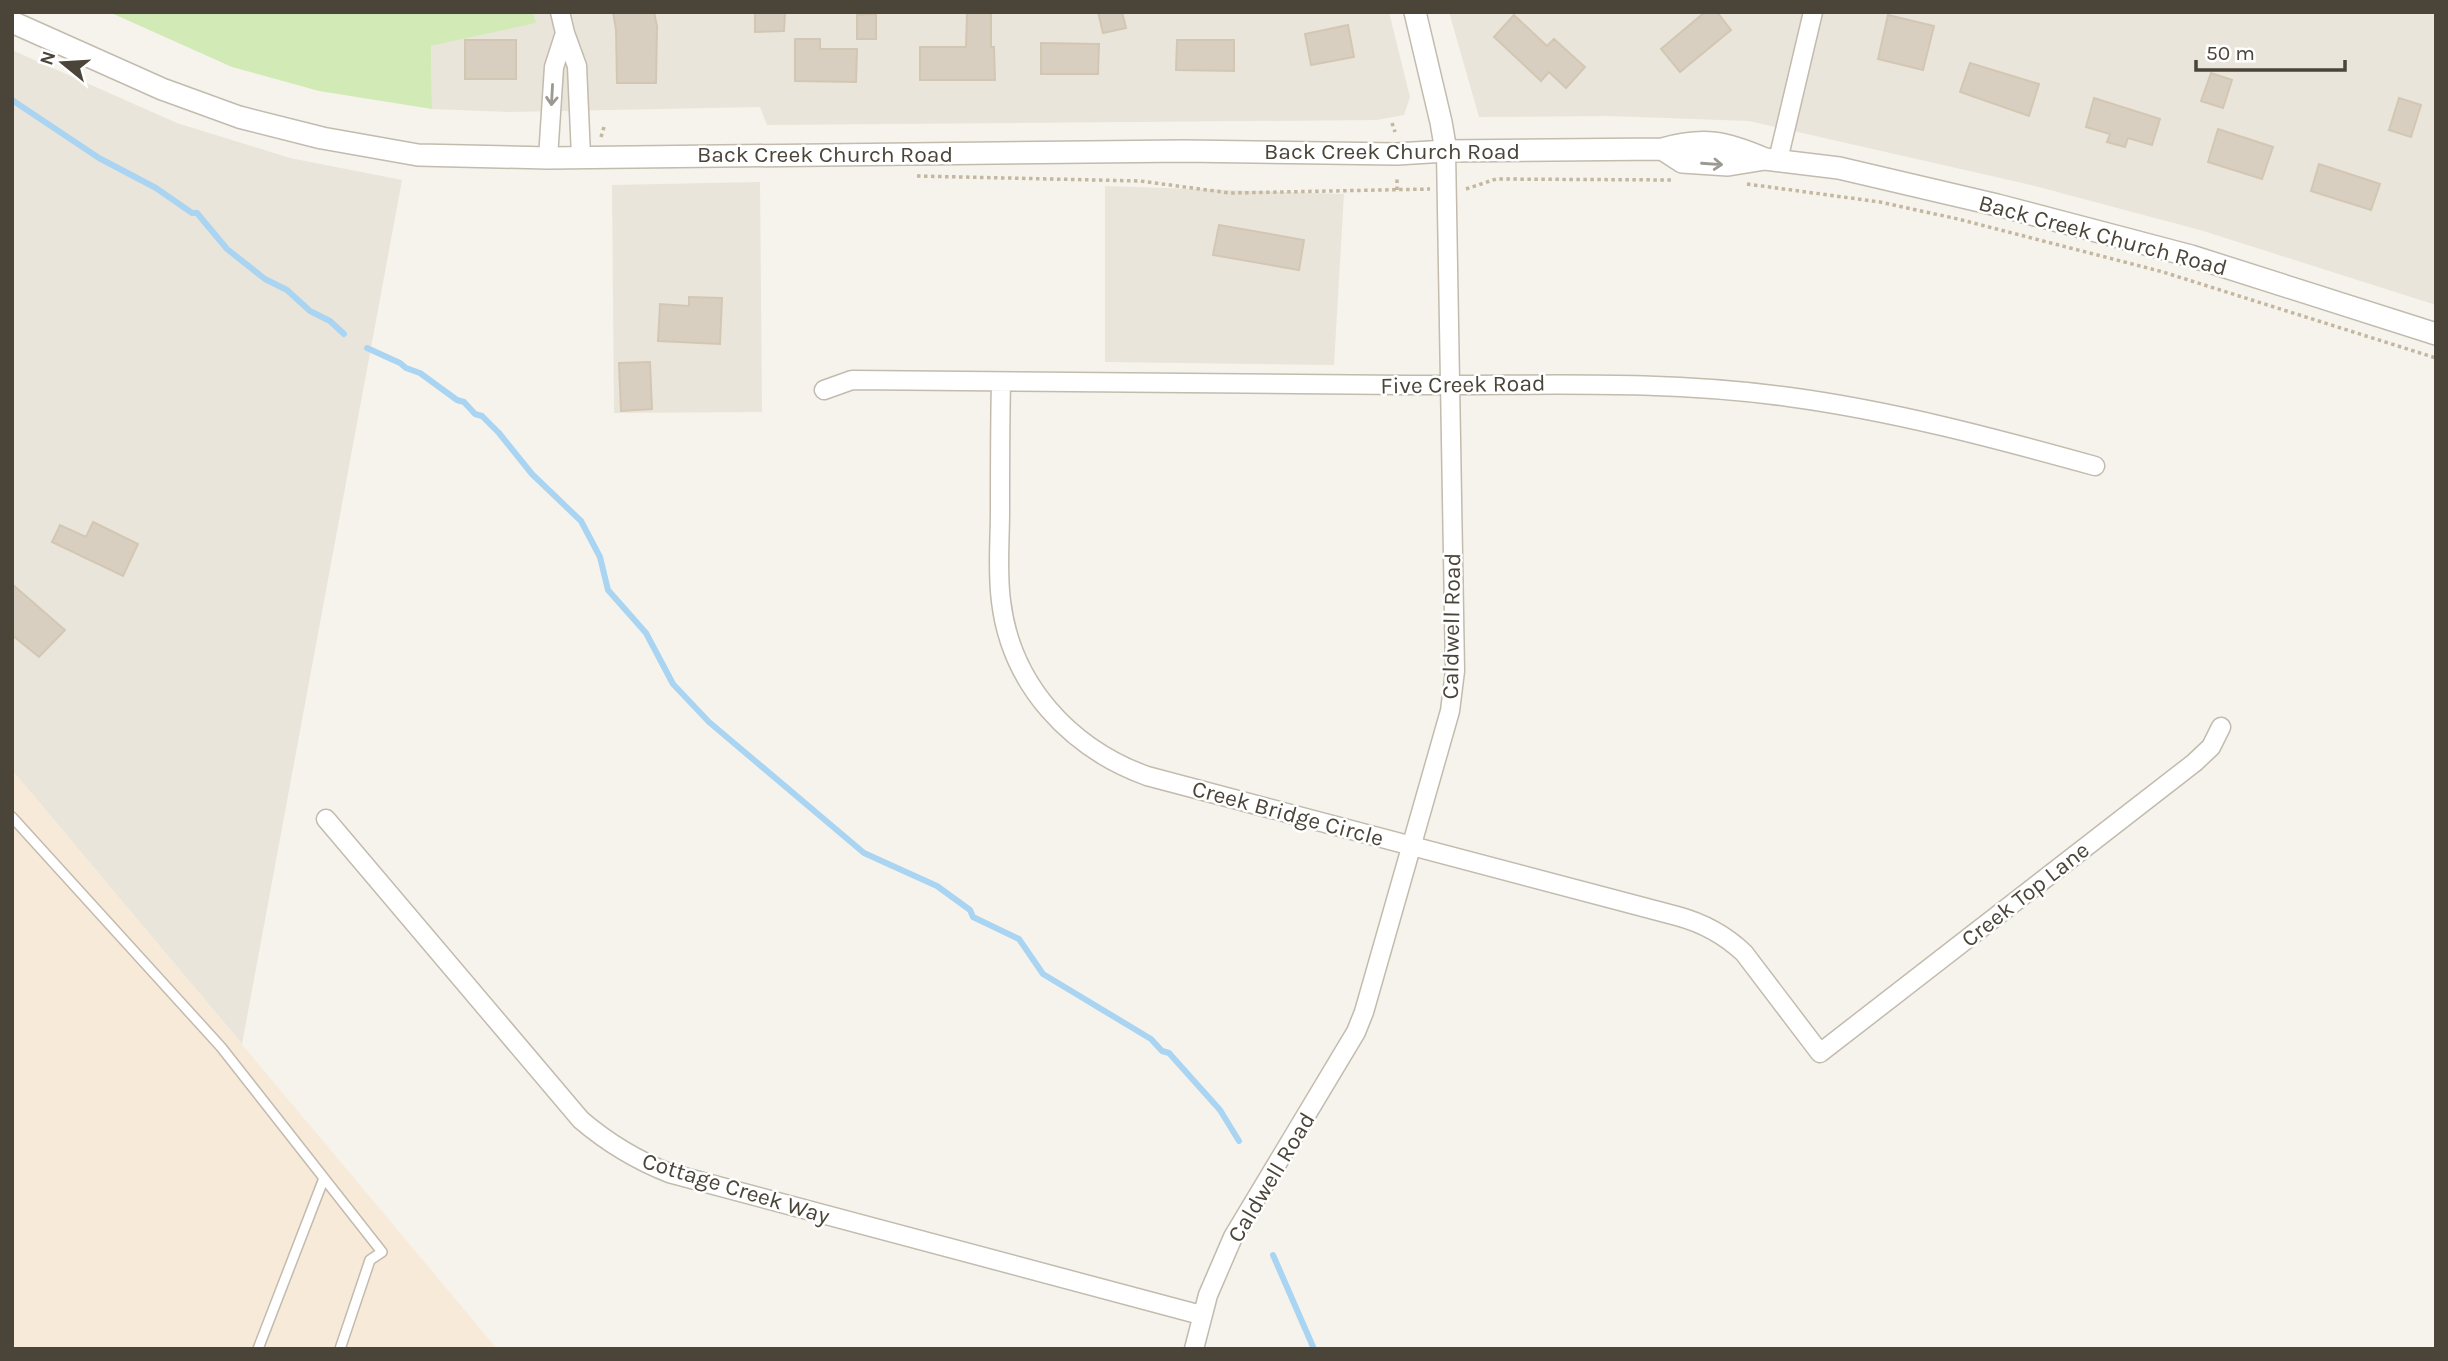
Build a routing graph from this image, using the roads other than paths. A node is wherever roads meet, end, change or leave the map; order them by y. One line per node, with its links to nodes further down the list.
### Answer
1 (560, 12): 5 (street)
2 (1415, 12): 6 (street, Caldwell Road)
3 (1813, 12): 9 (street)
4 (12, 22): 8 (street, Back Creek Church Road)
5 (565, 33): 7 (street); 8 (street, one-way to 8)
6 (1446, 151): 7 (street, Back Creek Church Road); 9 (street, Back Creek Church Road); 12 (street, Caldwell Road)
7 (581, 156): 8 (street, Back Creek Church Road)
8 (548, 158)
9 (1772, 159): 10 (street, Back Creek Church Road)
10 (2436, 334)
11 (1000, 382): 12 (street, Five Creek Road); 13 (street, Five Creek Road); 18 (street, Creek Bridge Circle)
12 (1449, 385): 14 (street, Five Creek Road); 18 (street, Caldwell Road)
13 (824, 390)
14 (2095, 466)
15 (2221, 727): 19 (street, Creek Top Lane)
16 (12, 817): 20 (lane)
17 (326, 819): 21 (street, Cottage Creek Way)
18 (1412, 846): 19 (street, Creek Bridge Circle); 21 (street, Caldwell Road)
19 (1820, 1053)
20 (324, 1178): 22 (lane); 23 (lane)
21 (1201, 1315): 24 (street, Caldwell Road)
22 (258, 1349)
23 (340, 1349)
24 (1194, 1349)

